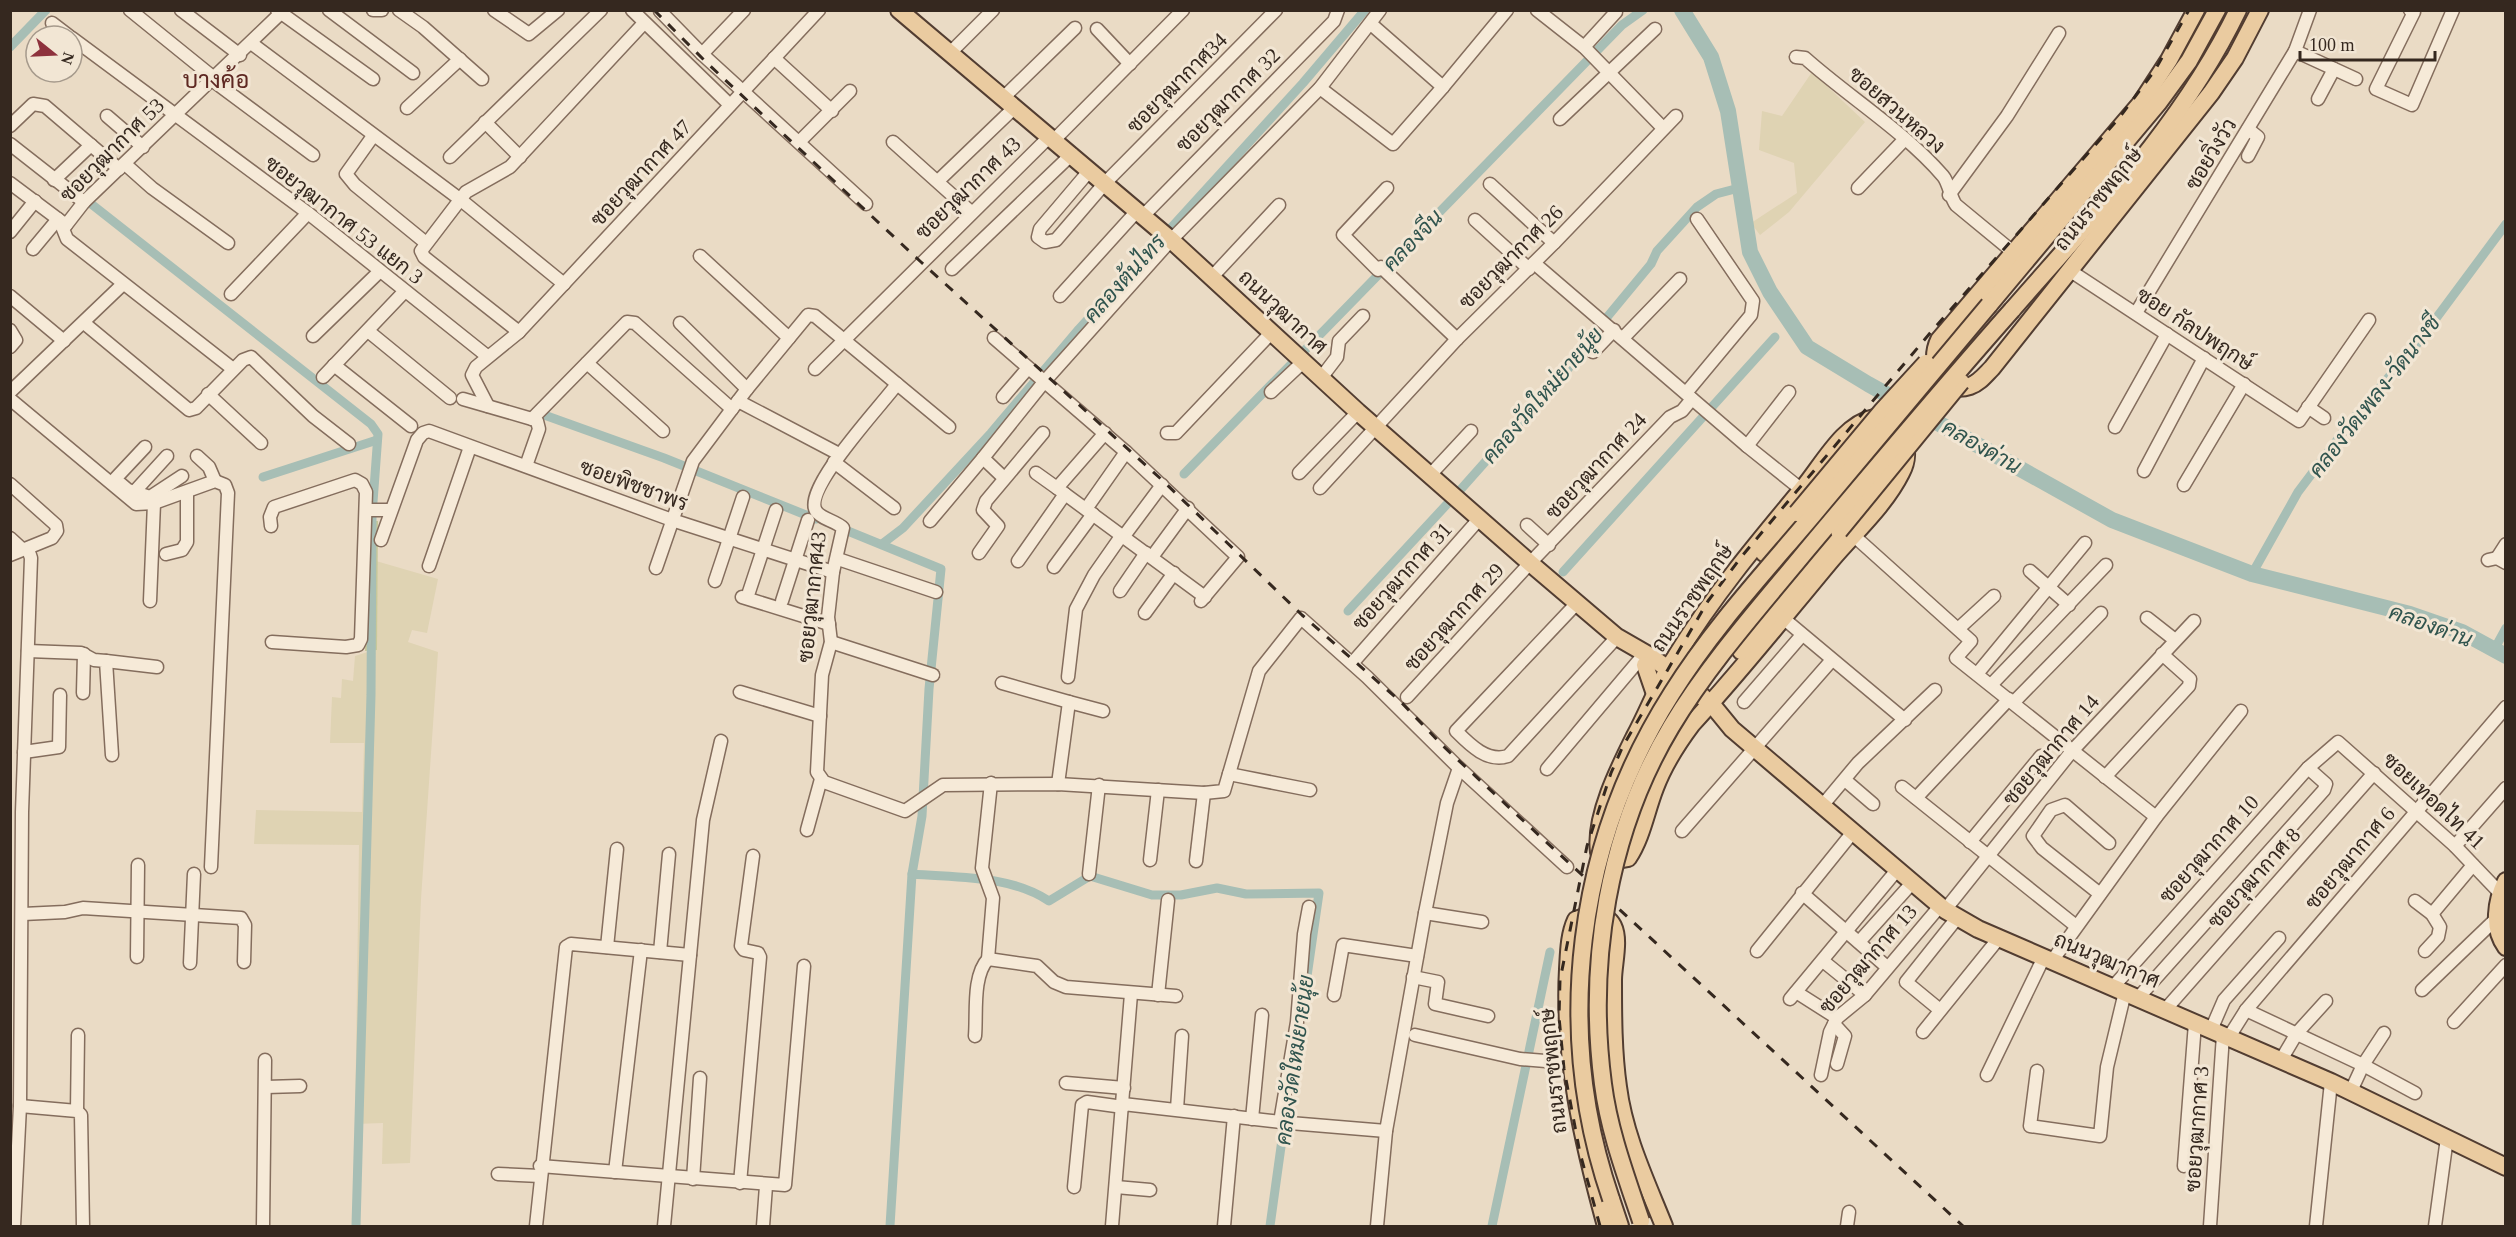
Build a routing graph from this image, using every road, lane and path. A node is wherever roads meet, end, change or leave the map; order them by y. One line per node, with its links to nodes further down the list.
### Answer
1 (130, 10): 54 (street)
2 (181, 10): 45 (street)
3 (329, 10): 53 (street)
4 (373, 10): 5 (street)
5 (381, 10)
6 (399, 10): 48 (street)
7 (494, 10): 8 (street)
8 (558, 10)
9 (601, 10): 72 (street)
10 (632, 10): 33 (street)
11 (744, 10): 43 (street)
12 (819, 10): 47 (street, ซอยวุฒากาศ 47)
13 (993, 10): 42 (street)
14 (1276, 10): 94 (street, ซอยวุฒากาศ34)
15 (1380, 10): 34 (street)
16 (1507, 10): 58 (street)
17 (1537, 10): 44 (street)
18 (2196, 10): 116 (main road, ถนนราชพฤกษ์)
19 (2203, 10): 64 (main road)
20 (2217, 10): 64 (main road, ถนนราชพฤกษ์)
21 (2238, 10): 50 (main road, ถนนราชพฤกษ์)
22 (2245, 10): 50 (main road)
23 (2260, 10): 120 (main road, ถนนราชพฤกษ์)
24 (2310, 10): 41 (street, ซอยวิ่งวัว)
25 (2410, 10): 26 (street)
26 (2454, 10)
27 (660, 11): 43 (street)
28 (1180, 11): 49 (street, ซอยวุฒากาศ 43)
29 (1338, 11): 106 (street, ซอยวุฒากาศ 32)
30 (281, 12): 39 (street, ซอยวุฒากาศ 53); 55 (street)
31 (1616, 12): 44 (street)
32 (906, 13): 42 (main road, ถนนวุฒากาศ)
33 (644, 22): 65 (street); 88 (street)
34 (1371, 24): 58 (street); 59 (street)
35 (1075, 28): 63 (street)
36 (1097, 29): 49 (street)
37 (1655, 29): 52 (street)
38 (2059, 33): 98 (street)
39 (251, 43): 45 (street, ซอยวุฒากาศ 53); 76 (street)
40 (84, 47): 68 (street, ซอยวุฒากาศ 53 แยก 3)
41 (2295, 51): 51 (street); 75 (street, ซอยวิ่งวัว)
42 (951, 52): 63 (main road, ถนนวุฒากาศ)
43 (702, 54): 60 (street)
44 (1591, 54): 52 (street)
45 (240, 55): 54 (street, ซอยวุฒากาศ 53)
46 (1796, 57): 78 (street, ซอยสวนหลวง)
47 (774, 58): 60 (street, ซอยวุฒากาศ 47); 67 (street)
48 (460, 59): 56 (street); 66 (street)
49 (1130, 64): 77 (street, ซอยวุฒากาศ 43)
50 (2208, 68): 131 (main road, ถนนราชพฤกษ์)
51 (2334, 69): 57 (street); 62 (street)
52 (1609, 71): 71 (street); 74 (street)
53 (413, 73)
54 (213, 79): 68 (street, ซอยวุฒากาศ 53); 85 (street)
55 (373, 79)
56 (482, 79)
57 (2356, 79)
58 (1443, 87): 59 (street)
59 (1320, 88): 111 (street)
60 (743, 92): 65 (street, ซอยวุฒากาศ 47); 79 (street)
61 (850, 92): 67 (street)
62 (2318, 99)
63 (1010, 102): 77 (main road, ถนนวุฒากาศ); 92 (street)
64 (2159, 102): 130 (main road, ถนนราชพฤกษ์)
65 (730, 105): 125 (street, ซอยวุฒากาศ 47)
66 (407, 108)
67 (832, 111): 79 (street)
68 (175, 115): 83 (street, ซอยวุฒากาศ 53); 105 (street, ซอยวุฒากาศ 53 แยก 3)
69 (107, 116): 83 (street)
70 (1676, 117): 74 (street, ซอยวุฒากาศ 26)
71 (1560, 119)
72 (485, 122): 87 (street); 88 (street)
73 (10, 126): 82 (street)
74 (1663, 128): 114 (street, ซอยวุฒากาศ 26)
75 (2248, 129): 86 (street); 132 (street, ซอยวิ่งวัว)
76 (373, 136): 99 (street); 113 (street)
77 (1052, 138): 84 (main road, ถนนวุฒากาศ); 104 (street, ซอยวุฒากาศ 43)
78 (1904, 140): 97 (street); 98 (street, ซอยสวนหลวง)
79 (799, 142): 102 (street)
80 (893, 142): 92 (street)
81 (10, 144): 91 (street)
82 (91, 146): 89 (street); 91 (street)
83 (143, 147): 89 (street, ซอยวุฒากาศ 53)
84 (1072, 154): 90 (main road, ถนนวุฒากาศ); 119 (street)
85 (313, 155)
86 (2248, 156)
87 (450, 157)
88 (520, 157): 99 (street)
89 (122, 167): 101 (street, ซอยวุฒากาศ 53); 112 (street)
90 (1090, 170): 94 (main road, ถนนวุฒากาศ); 94 (street, ซอยวุฒากาศ34)
91 (54, 180): 101 (street)
92 (938, 181): 104 (street)
93 (10, 183): 100 (street)
94 (1105, 183): 106 (main road, ถนนวุฒากาศ)
95 (1490, 184): 114 (street)
96 (1387, 188): 146 (street)
97 (1858, 188)
98 (1949, 195): 116 (street, ซอยสวนหลวง)
99 (461, 200): 113 (street); 125 (street)
100 (35, 201): 109 (street); 110 (street)
101 (84, 202): 109 (street, ซอยวุฒากาศ 53)
102 (867, 204)
103 (1279, 205): 122 (street)
104 (971, 212): 147 (street, ซอยวุฒากาศ 43)
105 (308, 213): 121 (street, ซอยวุฒากาศ 53 แยก 3); 127 (street)
106 (1140, 213): 111 (main road, ถนนวุฒากาศ); 129 (street, ซอยวุฒากาศ 32)
107 (1698, 219): 168 (street, ซอยวุฒากาศ 24)
108 (1475, 220): 118 (street)
109 (62, 222): 115 (street); 124 (street, ซอยวุฒากาศ 53)
110 (10, 232)
111 (1168, 237): 122 (main road, ถนนวุฒากาศ); 158 (street)
112 (228, 243)
113 (426, 243): 140 (street)
114 (1554, 243): 118 (street, ซอยวุฒากาศ 26)
115 (33, 249)
116 (2013, 252): 120 (main road, ถนนราชพฤกษ์)
117 (700, 256): 144 (street)
118 (1531, 266): 137 (street); 146 (street, ซอยวุฒากาศ 26)
119 (952, 268)
120 (2069, 270): 132 (street, ซอย กัลปพฤกษ์)
121 (379, 272): 126 (street, ซอยวุฒากาศ 53 แยก 3); 143 (street)
122 (1212, 277): 141 (main road, ถนนวุฒากาศ)
123 (1680, 279): 137 (street)
124 (123, 284): 135 (street); 156 (street, ซอยวุฒากาศ 53)
125 (564, 284): 140 (street, ซอยวุฒากาศ 47)
126 (404, 292): 139 (street); 151 (street, ซอยวุฒากาศ 53 แยก 3)
127 (231, 294)
128 (10, 296): 148 (street)
129 (1060, 296)
130 (1989, 305): 282 (main road, bridge); 467 (main road, ถนนราชพฤกษ์, bridge)
131 (2012, 310): 228 (main road, bridge); 456 (main road, ถนนราชพฤกษ์, bridge)
132 (2136, 313): 142 (street, ซอย กัลปพฤกษ์)
133 (1363, 316): 160 (street)
134 (2369, 320): 173 (street)
135 (84, 323): 148 (street); 167 (street)
136 (680, 323): 163 (street)
137 (1612, 328): 150 (street); 168 (street)
138 (10, 330): 149 (street)
139 (368, 331): 155 (street); 172 (street)
140 (519, 332): 151 (street, ซอยวุฒากาศ 47)
141 (1272, 332): 153 (main road, ถนนวุฒากาศ); 185 (street)
142 (2167, 334): 152 (street, ซอย กัลปพฤกษ์); 180 (street)
143 (313, 336)
144 (789, 338): 147 (street); 163 (street)
145 (994, 338): 158 (street)
146 (1457, 339): 179 (street, ซอยวุฒากาศ 26)
147 (842, 340): 157 (street); 161 (street)
148 (64, 341): 164 (street)
149 (10, 347)
150 (1593, 352)
151 (488, 356): 172 (street)
152 (2204, 358): 162 (street, ซอย กัลปพฤกษ์); 197 (street)
153 (1300, 359): 160 (main road, ถนนวุฒากาศ); 165 (street)
154 (587, 363): 171 (street); 176 (street); 181 (street)
155 (334, 365): 159 (street); 177 (street)
156 (233, 369): 167 (street); 187 (street)
157 (815, 369)
158 (1037, 376): 169 (street); 184 (street); 195 (street)
159 (323, 377)
160 (1321, 378): 174 (main road, ถนนวุฒากาศ)
161 (897, 384): 178 (street); 194 (street, ซอยวุฒากาศ43)
162 (2244, 384): 173 (street, ซอย กัลปพฤกษ์); 208 (street)
163 (747, 389): 171 (street)
164 (10, 392)
165 (1270, 392)
166 (1789, 392): 188 (street)
167 (208, 394): 186 (street)
168 (1689, 396): 188 (street); 235 (street, ซอยวุฒากาศ 24)
169 (1003, 397)
170 (10, 399): 201 (street)
171 (735, 405): 194 (street); 223 (street)
172 (488, 406): 176 (street)
173 (2308, 407): 175 (street)
174 (1358, 412): 179 (main road, ถนนวุฒากาศ); 199 (street)
175 (2324, 418)
176 (532, 419): 196 (street)
177 (411, 426)
178 (949, 427)
179 (1375, 427): 200 (main road, ถนนวุฒากาศ); 209 (street, ซอยวุฒากาศ 26)
180 (2115, 428)
181 (663, 431)
182 (1472, 431): 200 (street)
183 (1043, 433): 203 (street)
184 (1105, 433): 191 (street); 212 (street)
185 (1167, 433)
186 (261, 443)
187 (349, 444)
188 (1747, 446): 211 (street)
189 (145, 447): 204 (street)
190 (470, 447): 196 (street, ซอยพิชชาพร); 219 (street, ซอยพิชชาพร); 247 (street)
191 (1126, 452): 207 (street); 221 (street)
192 (167, 456): 210 (street)
193 (197, 456): 205 (street)
194 (836, 458): 216 (street); 241 (street, ซอยวุฒากาศ43)
195 (983, 458): 203 (street); 225 (street)
196 (526, 466): 223 (street, ซอยพิชชาพร)
197 (2144, 471)
198 (1036, 473): 212 (street)
199 (1299, 473)
200 (1431, 474): 222 (main road, ถนนวุฒากาศ)
201 (102, 476): 204 (street); 215 (street)
202 (182, 476): 210 (street)
203 (1004, 478): 238 (street)
204 (115, 479): 210 (street)
205 (215, 481): 213 (street); 349 (street)
206 (10, 484): 237 (street)
207 (1162, 485): 217 (street); 229 (street)
208 (2184, 485)
209 (1320, 488)
210 (136, 490)
211 (1802, 490): 228 (main road, ถนนราชพฤกษ์); 282 (main road, ถนนราชพฤกษ์)
212 (1061, 491): 221 (street); 244 (street)
213 (187, 492): 215 (street); 239 (street)
214 (742, 497): 231 (street)
215 (154, 503): 258 (street)
216 (894, 508)
217 (1188, 508): 240 (street); 252 (street)
218 (366, 510): 219 (street); 227 (street); 272 (street)
219 (391, 510): 232 (street)
220 (776, 510): 236 (street)
221 (1089, 512): 229 (street); 248 (street)
222 (1480, 518): 245 (main road, ถนนวุฒากาศ); 278 (street, ซอยวุฒากาศ 31)
223 (672, 520): 231 (street, ซอยพิชชาพร); 249 (street)
224 (808, 520): 242 (street)
225 (930, 521)
226 (1527, 525): 235 (street)
227 (271, 526)
228 (1846, 533): 264 (main road, ถนนราชพฤกษ์); 268 (street); 288 (main road)
229 (1123, 536): 240 (street); 285 (street)
230 (10, 538): 237 (street)
231 (729, 539): 236 (street, ซอยพิชชาพร); 253 (street)
232 (381, 540)
233 (2085, 543): 254 (street)
234 (2505, 544): 243 (street)
235 (1549, 545): 245 (street, ซอยวุฒากาศ 24)
236 (763, 549): 242 (street, ซอยพิชชาพร); 267 (street)
237 (20, 551): 274 (street)
238 (979, 553)
239 (166, 554)
240 (1149, 555): 252 (street); 255 (street)
241 (838, 559): 251 (street, ซอยวุฒากาศ43); 256 (street)
242 (795, 560): 251 (street, ซอยพิชชาพร); 259 (street)
243 (2497, 560)
244 (1018, 561)
245 (1530, 563): 260 (main road, ถนนวุฒากาศ); 293 (street, ซอยวุฒากาศ 29)
246 (2106, 565): 261 (street)
247 (429, 566)
248 (1054, 567)
249 (656, 568)
250 (2030, 571): 254 (street)
251 (833, 572): 267 (street, ซอยวุฒากาศ43)
252 (1174, 573): 262 (street)
253 (716, 580)
254 (2049, 587): 261 (street); 283 (street)
255 (1120, 591)
256 (936, 592)
257 (1994, 596): 268 (street)
258 (150, 601)
259 (782, 601)
260 (1577, 603): 270 (main road, ถนนวุฒากาศ); 270 (street)
261 (2069, 605): 287 (street)
262 (1145, 613)
263 (2101, 613): 295 (street)
264 (1783, 618): 269 (street); 288 (main road, ถนนราชพฤกษ์)
265 (2147, 618): 271 (street)
266 (2194, 621): 271 (street, ซอยวุฒากาศ 14)
267 (829, 624): 273 (street, ซอยวุฒากาศ43)
268 (1958, 629): 283 (street)
269 (1802, 635): 280 (street); 297 (street)
270 (1617, 637): 277 (main road, ถนนวุฒากาศ)
271 (2175, 640): 276 (street, ซอยวุฒากาศ 14)
272 (272, 642)
273 (831, 642): 284 (street); 302 (street, ซอยวุฒากาศ43)
274 (28, 651): 275 (street); 308 (street)
275 (84, 654): 279 (street); 291 (street)
276 (2162, 654): 310 (street, ซอยวุฒากาศ 14); 318 (street)
277 (1642, 657): 282 (main road, ถนนวุฒากาศ); 282 (main road); 294 (main road); 315 (street)
278 (1355, 660)
279 (106, 661): 281 (street); 311 (street)
280 (1831, 661): 303 (street); 309 (street)
281 (157, 667)
282 (1669, 668): 294 (main road, ถนนราชพฤกษ์); 301 (main road, ถนนวุฒากาศ)
283 (1977, 674): 287 (street)
284 (933, 675)
285 (1068, 677)
286 (1002, 683): 296 (street)
287 (1991, 685): 295 (street)
288 (1724, 686): 301 (main road, ถนนราชพฤกษ์); 304 (main road)
289 (1935, 690): 303 (street)
290 (741, 692): 302 (street)
291 (83, 693)
292 (60, 695): 308 (street)
293 (1407, 697)
294 (1656, 697): 301 (main road, ถนนราชพฤกษ์)
295 (2011, 700): 310 (street); 329 (street)
296 (1069, 702): 299 (street); 322 (street)
297 (1744, 702)
298 (2505, 707): 332 (street, ซอยวุฒากาศ 6)
299 (1103, 711)
300 (2241, 711): 334 (street)
301 (1702, 713): 304 (main road, ถนนวุฒากาศ); 304 (main road)
302 (820, 716): 319 (street, ซอยวุฒากาศ43)
303 (1905, 720): 320 (street)
304 (1725, 724): 309 (main road, ถนนวุฒากาศ)
305 (10, 741): 308 (street)
306 (721, 741): 381 (street)
307 (2338, 742): 314 (street, ซอยวุฒากาศ 10); 316 (street, ซอยเทอดไท 41)
308 (25, 747): 333 (street)
309 (1756, 749): 331 (main road, ถนนวุฒากาศ); 336 (street)
310 (2072, 751): 318 (street); 344 (street, ซอยวุฒากาศ 14)
311 (112, 755)
312 (2041, 756): 338 (street)
313 (1460, 768): 317 (street); 350 (street); 364 (street)
314 (2308, 768): 395 (street, ซอยวุฒากาศ 10); 395 (street)
315 (1547, 769)
316 (2374, 773): 332 (street, ซอยเทอดไท 41); 403 (street, ซอยวุฒากาศ 8)
317 (1229, 774): 327 (street); 328 (street)
318 (2105, 777): 334 (street)
319 (823, 780): 321 (street); 335 (street)
320 (1845, 780): 330 (street); 331 (street)
321 (991, 783): 322 (street); 384 (street)
322 (1058, 784): 323 (street)
323 (1100, 786): 326 (street); 353 (street)
324 (1902, 787): 329 (street)
325 (2505, 788): 340 (street)
326 (1158, 790): 328 (street); 345 (street)
327 (1310, 790)
328 (1204, 793): 346 (street)
329 (1916, 798): 338 (street)
330 (1873, 804)
331 (1822, 806): 337 (main road, ถนนวุฒากาศ)
332 (2415, 810): 340 (street, ซอยเทอดไท 41); 404 (street, ซอยวุฒากาศ 6)
333 (16, 812): 356 (street)
334 (2156, 817): 358 (street)
335 (807, 830)
336 (1682, 831)
337 (1853, 832): 351 (main road, ถนนวุฒากาศ); 357 (street)
338 (1970, 842): 344 (street)
339 (2109, 843): 358 (street)
340 (2455, 846): 348 (street, ซอยเทอดไท 41)
341 (617, 849): 375 (street)
342 (669, 854): 380 (street)
343 (753, 856): 450 (street)
344 (1988, 856): 363 (street, ซอยวุฒากาศ 14); 370 (street)
345 (1150, 860)
346 (1196, 861)
347 (138, 865): 362 (street)
348 (2473, 865): 355 (street, ซอยเทอดไท 41); 367 (street)
349 (211, 867)
350 (1567, 867)
351 (1897, 870): 354 (main road, ถนนวุฒากาศ); 371 (street)
352 (194, 874): 366 (street)
353 (1089, 874)
354 (1912, 883): 363 (main road, ถนนวุฒากาศ); 374 (street)
355 (2502, 887): 368 (main road)
356 (16, 893): 365 (street)
357 (1802, 893): 371 (street); 378 (street)
358 (2100, 894): 370 (street)
359 (1168, 900): 397 (street)
360 (2415, 901): 367 (street)
361 (1309, 907): 440 (street)
362 (138, 910): 365 (street); 366 (street); 383 (street)
363 (1947, 911): 372 (main road, ถนนวุฒากาศ); 391 (street, ซอยวุฒากาศ 13); 402 (street)
364 (1425, 913): 369 (street); 382 (street)
365 (22, 914): 393 (street)
366 (192, 914): 387 (street); 388 (street)
367 (2432, 914): 379 (street)
368 (2497, 918): 376 (main road); 394 (street)
369 (1482, 922)
370 (2076, 926): 385 (street)
371 (1847, 932): 374 (street); 386 (street)
372 (1999, 938): 385 (main road, ถนนวุฒากาศ); 402 (street)
373 (2279, 938): 412 (street)
374 (1859, 942): 391 (street)
375 (607, 947): 377 (street); 445 (street)
376 (2505, 947)
377 (641, 950): 380 (street); 446 (street)
378 (1757, 951)
379 (2425, 951)
380 (660, 952): 381 (street)
381 (690, 954): 448 (street)
382 (1417, 956): 392 (street); 400 (street)
383 (136, 957)
384 (988, 959): 396 (street); 416 (street)
385 (2048, 959): 395 (main road, ถนนวุฒากาศ); 425 (street)
386 (1822, 961): 398 (street); 407 (street)
387 (244, 962)
388 (190, 963)
389 (2505, 965): 408 (street)
390 (804, 966): 451 (street)
391 (1887, 967): 398 (street, ซอยวุฒากาศ 13)
392 (1413, 978): 406 (street); 441 (street)
393 (16, 984): 435 (street)
394 (2422, 990)
395 (2125, 992): 403 (main road, ถนนวุฒากาศ); 423 (street)
396 (1131, 994): 397 (street); 431 (street)
397 (1158, 995): 399 (street)
398 (1864, 995): 407 (street, ซอยวุฒากาศ 13)
399 (1176, 996)
400 (1334, 996)
401 (2325, 1001): 413 (street)
402 (1940, 1010): 410 (street)
403 (2165, 1010): 409 (main road, ถนนวุฒากาศ)
404 (2246, 1010): 412 (street, ซอยวุฒากาศ 6); 413 (street)
405 (1262, 1015): 439 (street)
406 (1488, 1016)
407 (1836, 1021): 421 (street); 424 (street, ซอยวุฒากาศ 13)
408 (2454, 1022)
409 (2195, 1023): 412 (main road, ถนนวุฒากาศ); 443 (street)
410 (1923, 1032)
411 (2384, 1033): 422 (street)
412 (2221, 1034): 419 (main road, ถนนวุฒากาศ); 470 (street, ซอยวุฒากาศ 3)
413 (2297, 1034): 419 (street); 422 (street)
414 (78, 1035): 437 (street)
415 (1415, 1035): 420 (street)
416 (975, 1036)
417 (1182, 1036): 436 (street)
418 (265, 1059): 430 (street)
419 (2281, 1060): 427 (main road, ถนนวุฒากาศ)
420 (1570, 1063): 466 (main road, ถนนราชพฤกษ์); 468 (main road, ถนนราชพฤกษ์)
421 (1837, 1064)
422 (2363, 1065): 432 (street); 433 (street)
423 (2037, 1071)
424 (1821, 1075)
425 (1987, 1075)
426 (700, 1078): 449 (street)
427 (2331, 1082): 432 (main road, ถนนวุฒากาศ); 471 (street)
428 (1066, 1083): 431 (street)
429 (300, 1086): 430 (street)
430 (266, 1087): 459 (street)
431 (1124, 1088): 434 (street)
432 (2351, 1091): 442 (main road, ถนนวุฒากาศ)
433 (2415, 1093)
434 (1123, 1105): 436 (street); 452 (street); 453 (street)
435 (20, 1106): 437 (street); 457 (street)
436 (1177, 1109): 438 (street)
437 (77, 1111): 458 (street)
438 (1234, 1116): 439 (street); 464 (street)
439 (1251, 1119): 440 (street)
440 (1284, 1123): 441 (street)
441 (1386, 1131): 465 (street)
442 (2447, 1138): 444 (main road, ถนนวุฒากาศ); 472 (street)
443 (2184, 1166)
444 (2505, 1167)
445 (540, 1171): 446 (street); 447 (street); 460 (street)
446 (615, 1172): 448 (street)
447 (498, 1174)
448 (667, 1177): 449 (street); 461 (street)
449 (693, 1179): 450 (street)
450 (740, 1183): 451 (street)
451 (766, 1186): 462 (street)
452 (1074, 1187)
453 (1116, 1187): 454 (street); 463 (street)
454 (1150, 1190)
455 (1849, 1212): 469 (street)
456 (1643, 1225)
457 (14, 1227)
458 (83, 1227)
459 (263, 1227)
460 (536, 1227)
461 (664, 1227)
462 (763, 1227)
463 (1112, 1227)
464 (1224, 1227)
465 (1377, 1227)
466 (1606, 1227)
467 (1618, 1227)
468 (1664, 1227)
469 (1847, 1227)
470 (2210, 1227)
471 (2316, 1227)
472 (2435, 1227)

